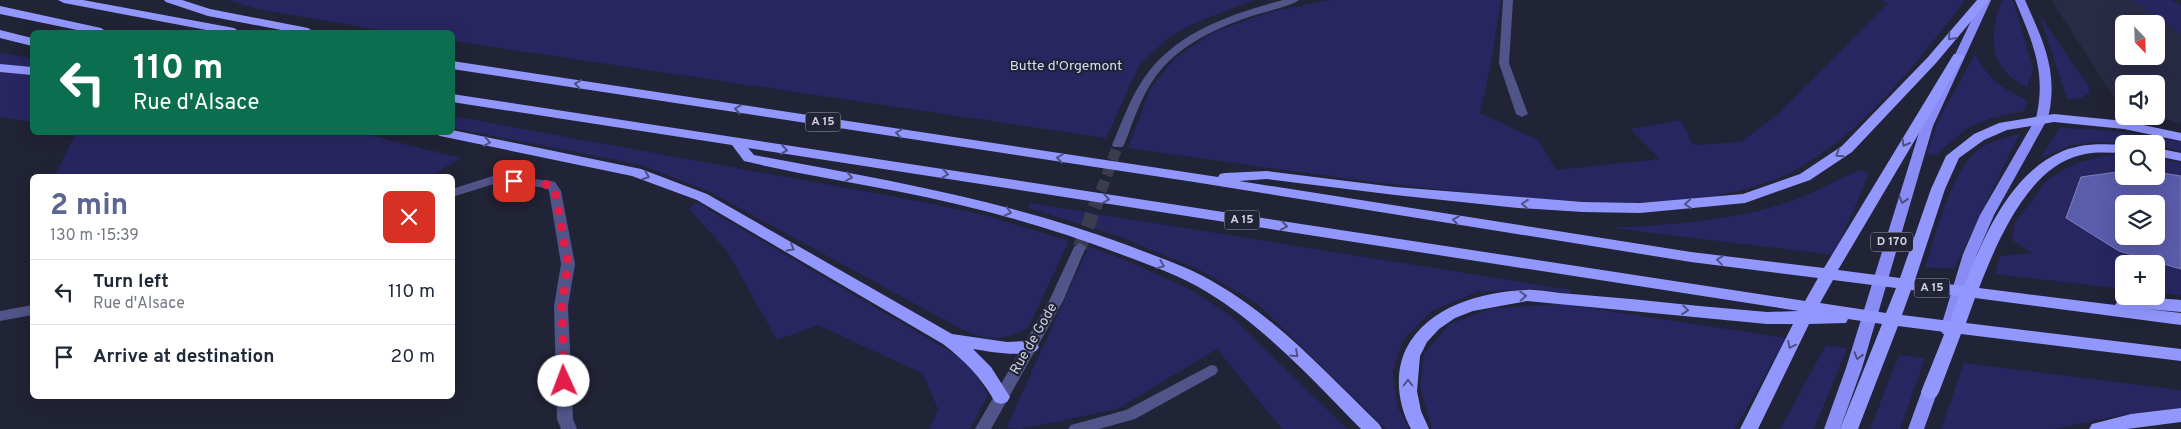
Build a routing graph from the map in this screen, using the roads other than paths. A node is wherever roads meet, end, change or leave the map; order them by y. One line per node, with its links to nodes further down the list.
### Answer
1 (64, 0): 9 (highway)
2 (170, 0): 10 (highway)
3 (1294, 0): 23 (street)
4 (1508, 0): 19 (street)
5 (1984, 0): 13 (highway, D 170); 27 (highway, one-way to 27)
6 (2020, 0): 17 (highway)
7 (0, 10): 8 (highway)
8 (92, 30)
9 (223, 30)
10 (298, 30)
11 (0, 34): 12 (highway)
12 (30, 42)
13 (1958, 57): 48 (highway, one-way to 48); 49 (highway, D 170, one-way to 49)
14 (455, 65): 27 (highway, A 15, one-way to 14)
15 (0, 68): 16 (highway)
16 (30, 71)
17 (2048, 91): 40 (highway)
18 (455, 98): 22 (highway, A 15)
19 (1522, 114)
20 (455, 135): 36 (highway, one-way to 36)
21 (2181, 137): 50 (highway)
22 (736, 142): 35 (highway, A 15, one-way to 35); 46 (highway, one-way to 46)
23 (1118, 146)
24 (2115, 149): 40 (highway)
25 (2165, 154): 26 (highway)
26 (2181, 157)
27 (1194, 178): 31 (highway, A 15, one-way to 27)
28 (455, 192): 43 (street)
29 (1080, 247): 37 (street, Rue de Gode)
30 (2181, 306): 31 (highway)
31 (2094, 309): 34 (highway, A 15)
32 (30, 310): 33 (street)
33 (0, 316)
34 (2181, 319)
35 (1904, 321): 38 (highway, A 15); 47 (highway, one-way to 35)
36 (949, 340): 37 (highway); 41 (highway)
37 (1030, 347): 41 (street, Rue de Gode)
38 (2181, 355)
39 (1211, 370): 45 (street)
40 (1930, 392): 51 (highway)
41 (1001, 398): 44 (street, Rue de Gode)
42 (2181, 415): 52 (highway)
43 (569, 429)
44 (983, 429)
45 (1076, 429)
46 (1373, 429)
47 (1420, 429)
48 (1749, 429)
49 (1832, 429)
50 (1850, 429)
51 (1916, 429)
52 (2098, 429)

